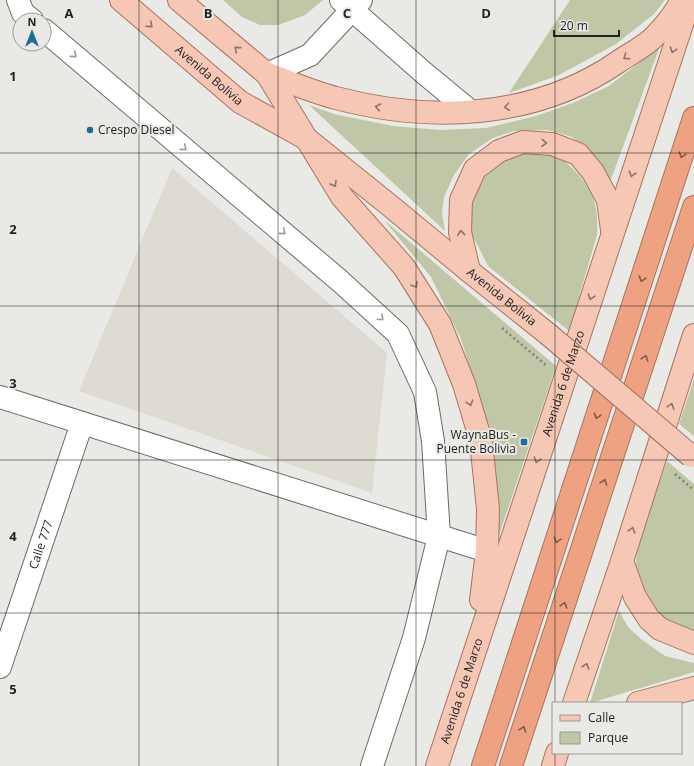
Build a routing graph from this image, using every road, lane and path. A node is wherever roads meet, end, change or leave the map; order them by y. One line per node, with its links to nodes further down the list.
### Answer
1 (18, 0): 7 (street)
2 (121, 0): 12 (main road, Avenida Bolivia, one-way to 12)
3 (179, 0): 9 (main road, Avenida Bolivia, one-way to 3)
4 (682, 0): 10 (main road, one-way to 10)
5 (690, 0): 14 (main road, Avenida 6 de Marzo, one-way to 14)
6 (352, 3): 9 (street); 10 (street)
7 (23, 12)
8 (52, 37): 24 (street, one-way to 24)
9 (267, 74): 10 (main road, one-way to 9); 12 (main road, Avenida Bolivia)
10 (470, 111)
11 (694, 118): 36 (highway, one-way to 36)
12 (307, 139): 15 (main road, Avenida Bolivia); 25 (main road, one-way to 25)
13 (694, 207): 37 (highway, one-way to 13)
14 (612, 234): 15 (main road, one-way to 14); 28 (main road, Avenida 6 de Marzo, one-way to 28)
15 (469, 271): 21 (main road, Avenida Bolivia, bridge)
16 (502, 328): 18 (path)
17 (694, 335): 26 (main road, one-way to 17)
18 (533, 355)
19 (0, 397): 20 (street)
20 (82, 423): 24 (street); 29 (street, Calle 777)
21 (693, 457)
22 (676, 474): 23 (path)
23 (694, 490)
24 (438, 536): 25 (street); 34 (street)
25 (487, 551): 28 (main road)
26 (622, 562): 27 (main road); 31 (main road, one-way to 26)
27 (694, 643)
28 (475, 648): 35 (main road, Avenida 6 de Marzo)
29 (0, 667)
30 (694, 688): 32 (main road)
31 (574, 702)
32 (642, 702)
33 (557, 754): 38 (main road)
34 (372, 766)
35 (437, 766)
36 (483, 766)
37 (511, 766)
38 (553, 766)

